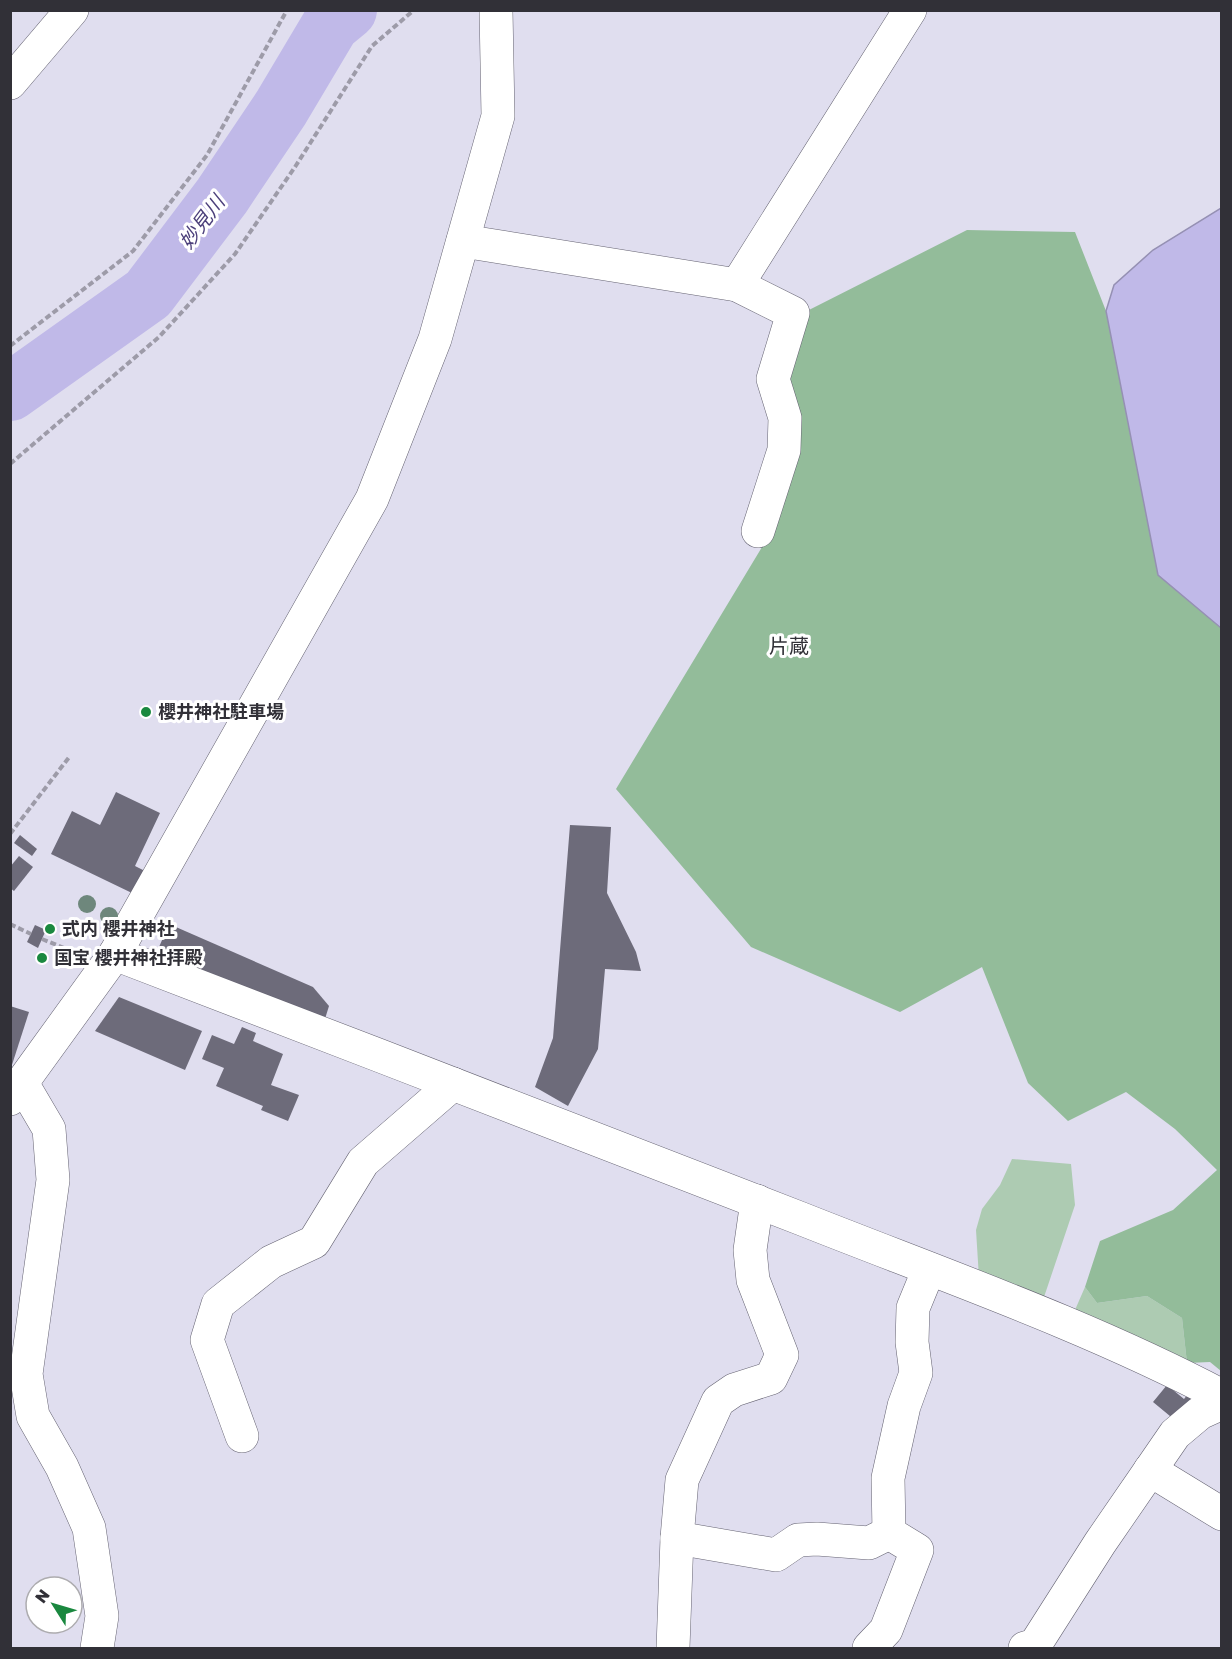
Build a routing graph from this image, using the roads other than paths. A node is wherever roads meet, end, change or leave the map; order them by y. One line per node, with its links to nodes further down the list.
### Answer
1 (72, 10): 4 (street)
2 (496, 10): 5 (street)
3 (910, 10): 6 (street)
4 (10, 83)
5 (463, 241): 6 (street); 8 (street)
6 (737, 285): 7 (street)
7 (758, 531)
8 (115, 954): 9 (street); 10 (street)
9 (453, 1084): 11 (street); 15 (street)
10 (16, 1091): 20 (street)
11 (757, 1201): 12 (street); 19 (street)
12 (929, 1269): 13 (street); 18 (street)
13 (1221, 1396)
14 (1221, 1403): 16 (street)
15 (242, 1436)
16 (1150, 1470): 17 (street); 23 (street)
17 (1221, 1514)
18 (889, 1533): 19 (street); 22 (street)
19 (677, 1538): 21 (street)
20 (97, 1648)
21 (673, 1648)
22 (869, 1648)
23 (1025, 1648)

